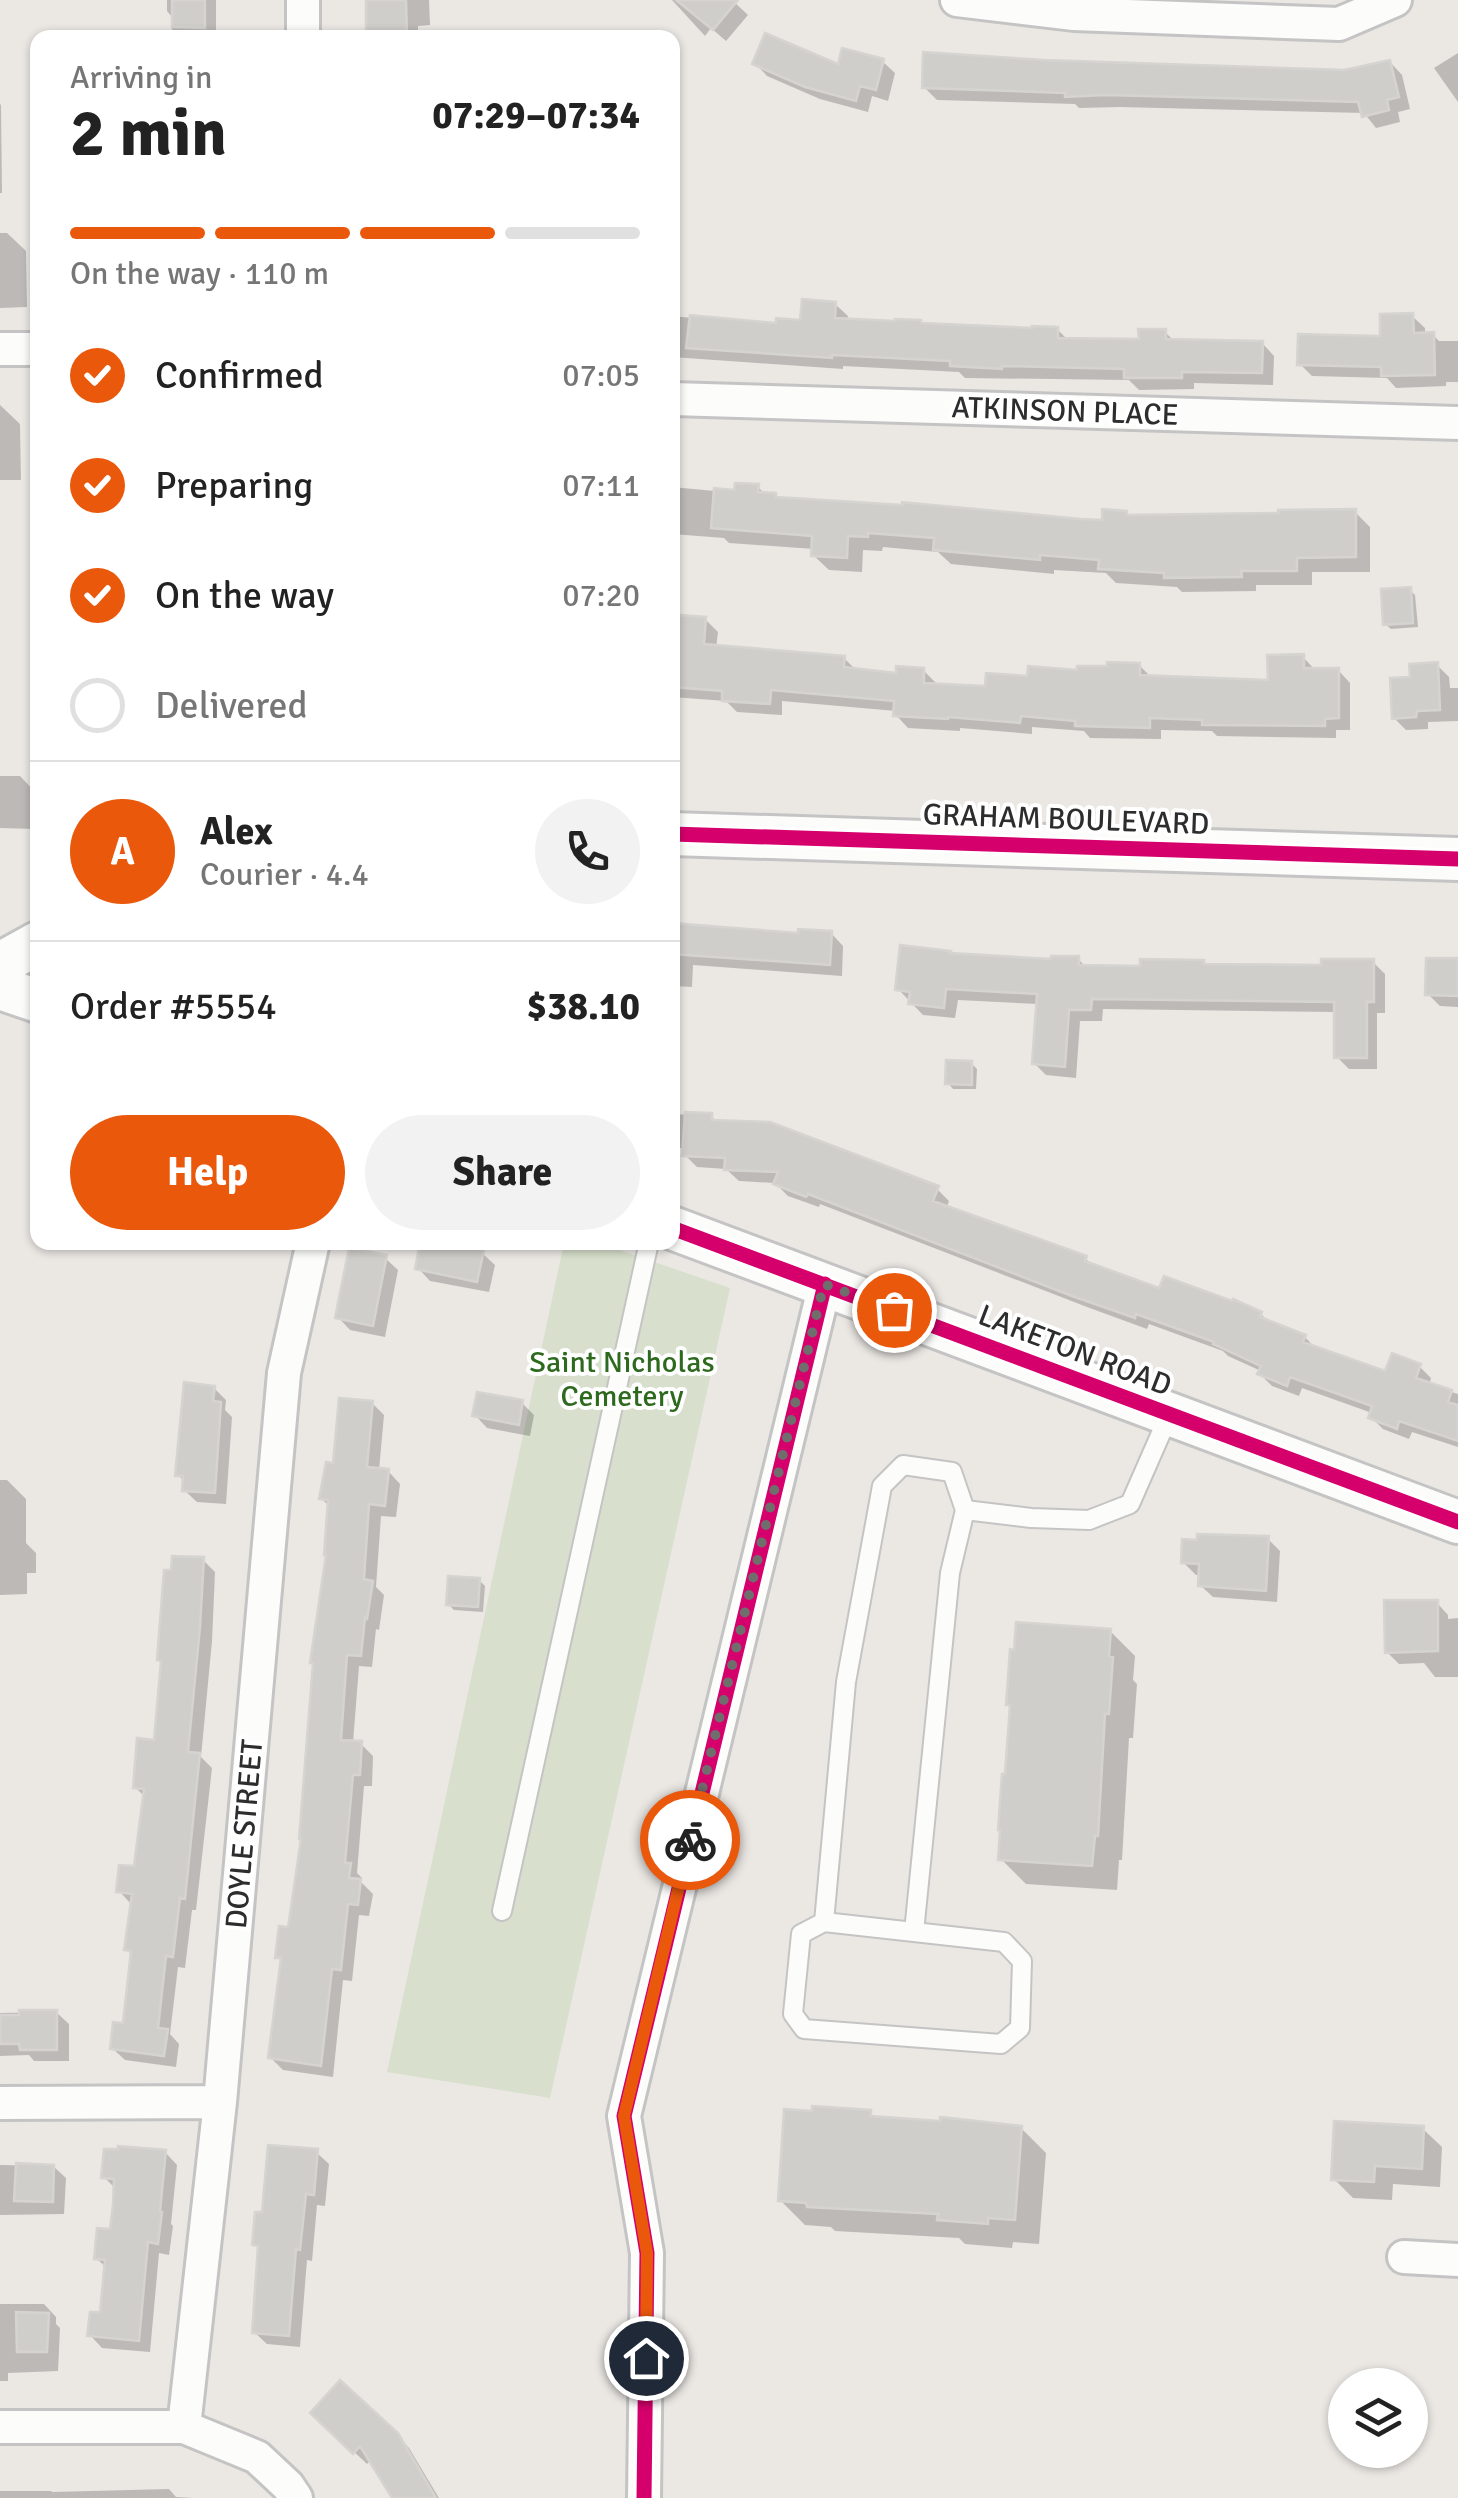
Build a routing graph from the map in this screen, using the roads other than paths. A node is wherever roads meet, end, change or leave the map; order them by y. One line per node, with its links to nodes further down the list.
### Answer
1 (303, 0): 5 (street)
2 (957, 0): 4 (street)
3 (1395, 0): 4 (street)
4 (1074, 7)
5 (303, 30)
6 (0, 349): 7 (street)
7 (30, 349)
8 (680, 399): 9 (street, ATKINSON PLACE)
9 (1458, 423)
10 (680, 834): 11 (street, GRAHAM BOULEVARD)
11 (1458, 860)
12 (30, 947): 13 (street)
13 (0, 964)
14 (0, 988): 15 (street)
15 (30, 998)
16 (680, 1231): 19 (street, LAKETON ROAD)
17 (312, 1250): 26 (street, DOYLE STREET)
18 (647, 1250): 23 (lane)
19 (824, 1284): 20 (street, LAKETON ROAD); 33 (street)
20 (1170, 1415): 21 (lane); 22 (street, LAKETON ROAD)
21 (965, 1510): 24 (lane); 25 (lane)
22 (1458, 1522)
23 (502, 1910)
24 (824, 1922): 25 (lane); 25 (lane)
25 (914, 1932)
26 (220, 2102): 27 (street); 31 (street, DOYLE STREET)
27 (0, 2103)
28 (1404, 2257): 29 (street)
29 (1458, 2260)
30 (0, 2427): 31 (street)
31 (184, 2427): 32 (street)
32 (296, 2498)
33 (644, 2498)

